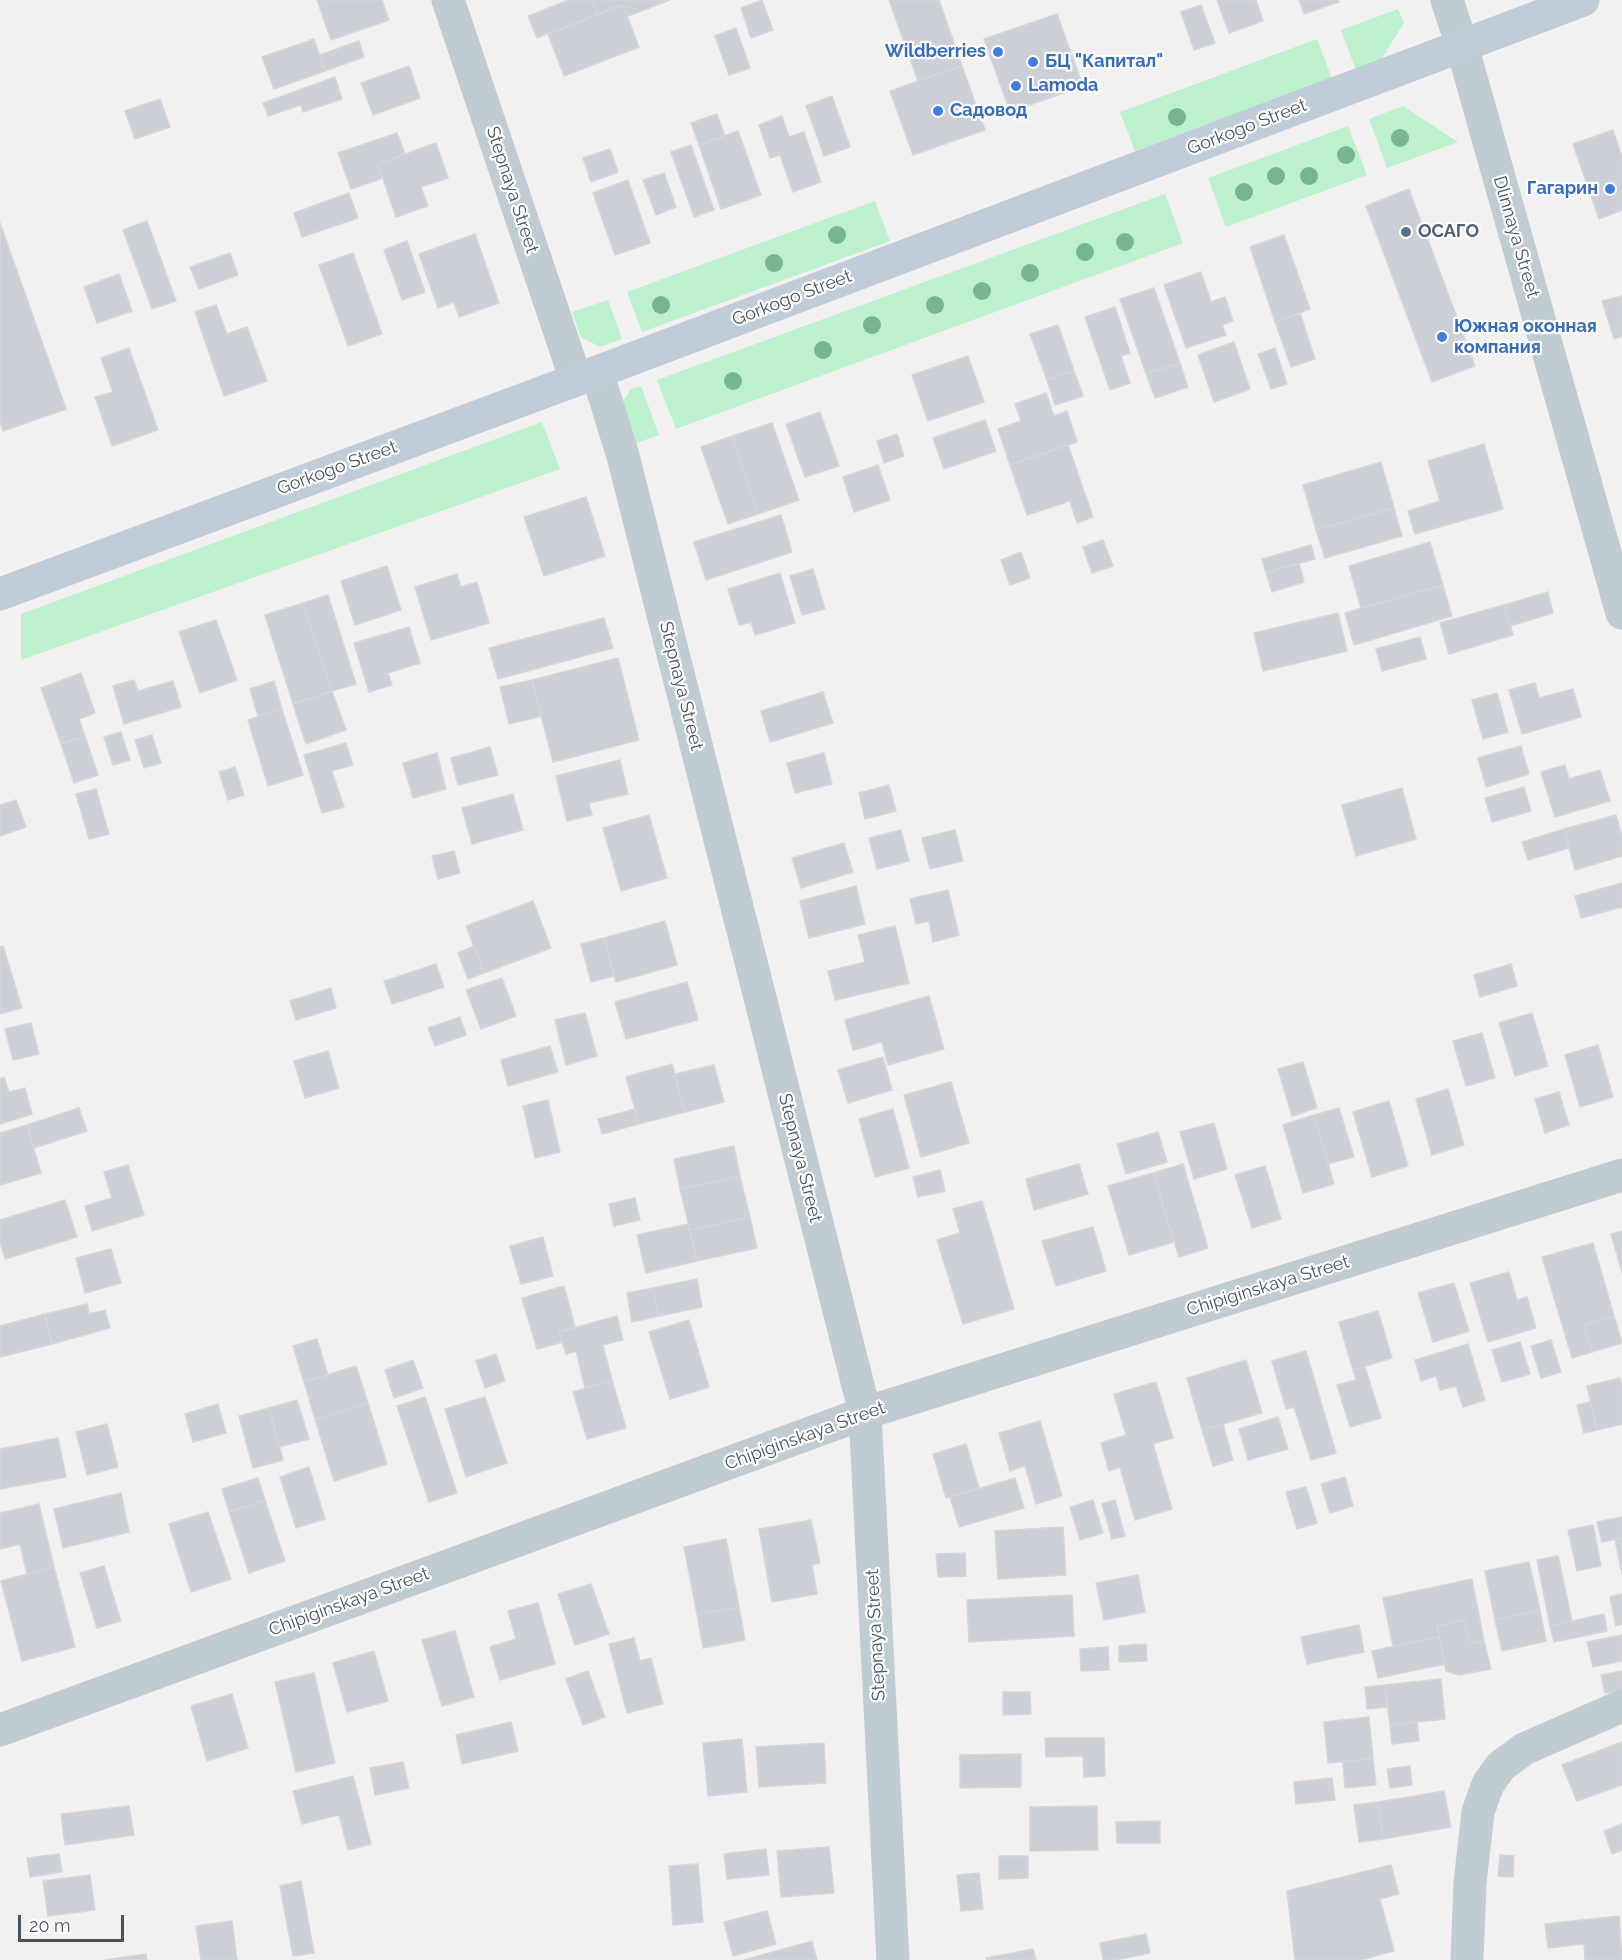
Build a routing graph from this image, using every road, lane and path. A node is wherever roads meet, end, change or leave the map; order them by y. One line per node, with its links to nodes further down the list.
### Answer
1 (448, 0): 5 (street, Stepnaya Street)
2 (1447, 0): 4 (street, Dlinnaya Street)
3 (1583, 0): 4 (main road, Gorkogo Street)
4 (1462, 46): 5 (main road, Gorkogo Street); 7 (street, Dlinnaya Street)
5 (586, 376): 6 (main road, Gorkogo Street); 9 (street, Stepnaya Street)
6 (0, 594)
7 (1622, 613)
8 (1622, 1174): 9 (street, Chipiginskaya Street)
9 (865, 1413): 11 (street, Chipiginskaya Street); 12 (street, Stepnaya Street)
10 (1622, 1706): 13 (street)
11 (0, 1730)
12 (893, 1960)
13 (1467, 1960)

